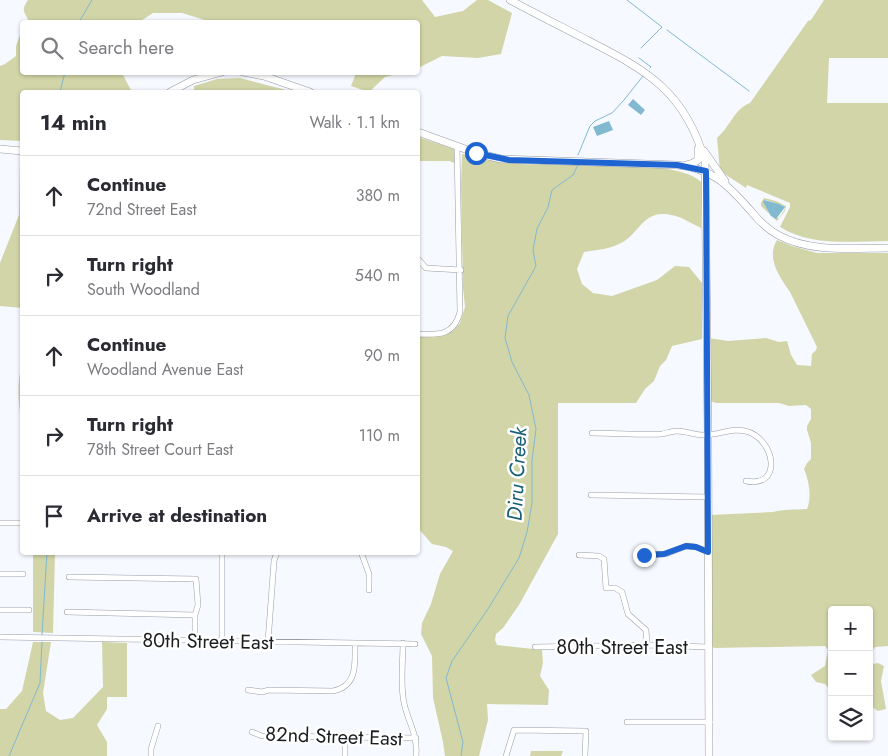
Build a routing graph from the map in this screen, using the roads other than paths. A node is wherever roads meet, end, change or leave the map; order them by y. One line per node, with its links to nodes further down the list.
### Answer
1 (510, 0): 7 (main road)
2 (210, 75): 4 (main road)
3 (259, 75): 5 (main road)
4 (174, 90)
5 (304, 90)
6 (420, 133): 8 (main road)
7 (696, 136): 9 (main road); 12 (main road)
8 (457, 146): 12 (main road); 17 (street)
9 (701, 146): 13 (main road); 14 (main road)
10 (0, 150): 11 (main road)
11 (20, 151)
12 (677, 165): 13 (main road)
13 (706, 171): 14 (main road); 20 (main road)
14 (731, 190): 15 (main road)
15 (888, 248)
16 (420, 261): 17 (street)
17 (461, 270): 18 (street)
18 (420, 334)
19 (592, 434): 20 (street)
20 (708, 435): 21 (street); 23 (main road)
21 (746, 481)
22 (591, 495): 23 (street)
23 (708, 497): 26 (main road)
24 (0, 523): 25 (street)
25 (20, 523)
26 (708, 552): 31 (street); 49 (main road)
27 (222, 555): 42 (street)
28 (276, 555): 43 (street)
29 (362, 555): 35 (street)
30 (578, 555): 47 (street)
31 (638, 559)
32 (0, 574): 33 (street)
33 (23, 574)
34 (68, 576): 39 (street)
35 (369, 590)
36 (0, 610): 37 (street)
37 (29, 610)
38 (67, 612): 39 (street)
39 (195, 615): 41 (street)
40 (0, 637): 41 (street, 80th Street East)
41 (195, 641): 42 (street, 80th Street East)
42 (222, 641): 43 (street, 80th Street East)
43 (268, 642): 44 (street, 80th Street East)
44 (355, 643): 45 (street, 80th Street East); 50 (street)
45 (403, 643): 46 (street, 80th Street East); 56 (street)
46 (415, 644)
47 (647, 645): 48 (street, 80th Street East); 49 (street, 80th Street East)
48 (534, 647)
49 (709, 647): 52 (main road)
50 (248, 690)
51 (628, 722): 52 (street)
52 (710, 722): 62 (main road)
53 (158, 726): 57 (street)
54 (252, 732): 55 (street, 82nd Street East)
55 (345, 737): 56 (street, 82nd Street East); 58 (street)
56 (416, 738): 59 (street)
57 (151, 756)
58 (345, 756)
59 (416, 756)
60 (506, 756): 61 (street)
61 (585, 756)
62 (710, 756)

